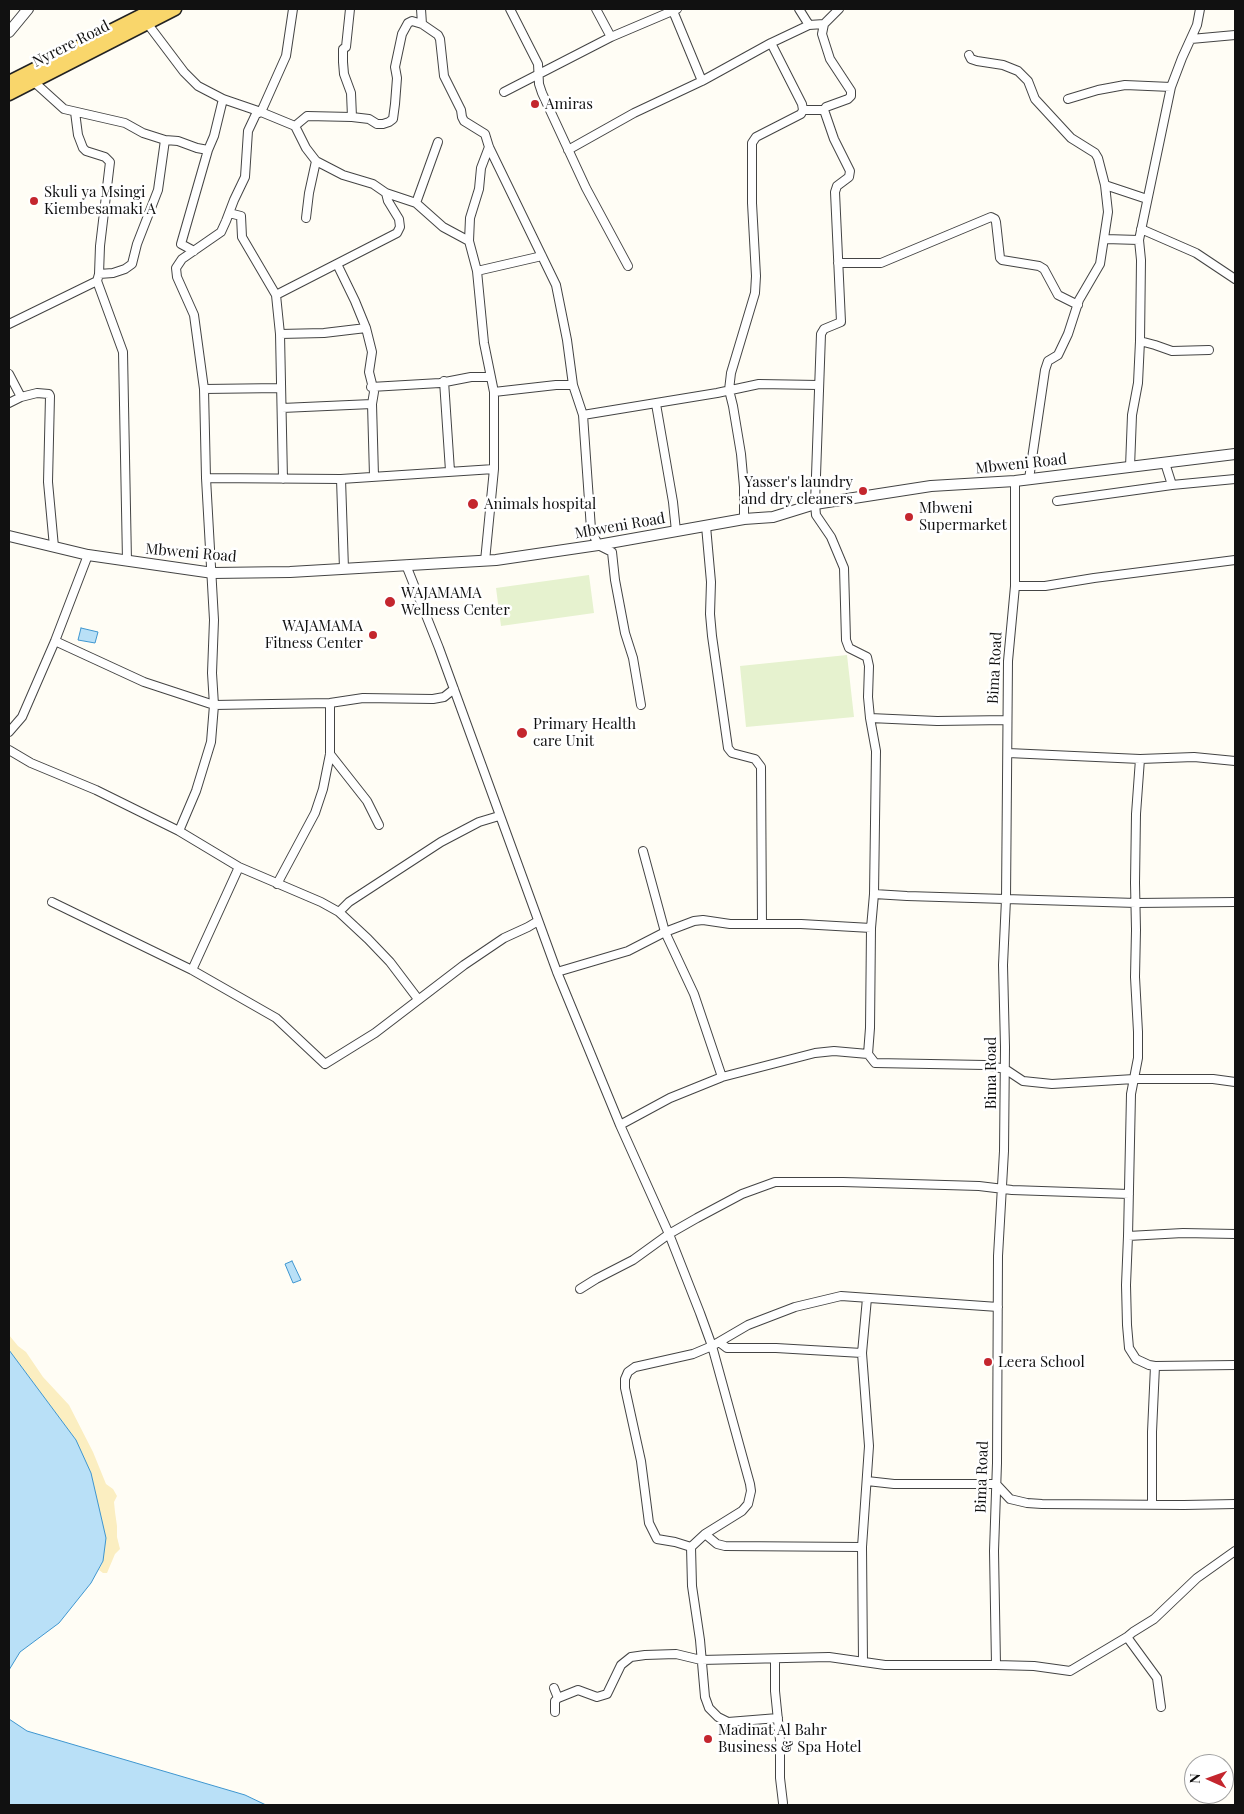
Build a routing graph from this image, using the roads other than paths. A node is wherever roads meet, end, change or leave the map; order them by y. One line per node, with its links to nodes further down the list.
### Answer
1 (28, 9): 17 (street)
2 (154, 9): 26 (main road, Nyrere Road)
3 (176, 9): 13 (main road, Nyrere Road)
4 (293, 9): 35 (street)
5 (350, 9): 36 (street)
6 (421, 9): 14 (street)
7 (510, 9): 23 (street)
8 (596, 9): 19 (street)
9 (799, 9): 16 (street)
10 (839, 9): 15 (street)
11 (1200, 9): 20 (street)
12 (675, 10): 19 (street); 25 (street)
13 (147, 23): 24 (main road, Nyrere Road); 30 (street)
14 (422, 24): 36 (street); 40 (street)
15 (824, 24): 16 (street); 33 (street)
16 (809, 25): 21 (street)
17 (9, 32)
18 (1235, 34): 20 (street)
19 (611, 37): 23 (street)
20 (1191, 39): 27 (street)
21 (771, 43): 25 (street); 32 (street)
22 (970, 56): 44 (street)
23 (539, 75): 28 (street); 42 (street)
24 (34, 81): 29 (main road, Nyrere Road); 34 (street)
25 (702, 81): 42 (street)
26 (9, 82)
27 (1171, 87): 31 (street); 46 (street)
28 (504, 92)
29 (9, 94)
30 (223, 99): 35 (street); 41 (street)
31 (1068, 99)
32 (803, 110): 33 (street); 77 (street)
33 (824, 110): 56 (street)
34 (75, 112): 38 (street); 61 (street)
35 (261, 112): 37 (street); 48 (street)
36 (352, 117): 37 (street)
37 (295, 126): 43 (street)
38 (165, 140): 41 (street); 61 (street)
39 (438, 142): 47 (street)
40 (489, 147): 53 (street); 55 (street)
41 (208, 150): 54 (street)
42 (568, 150): 58 (street)
43 (316, 161): 45 (street); 49 (street)
44 (1105, 185): 46 (street); 51 (street)
45 (386, 193): 47 (street); 57 (street)
46 (1147, 199): 50 (street)
47 (416, 203): 53 (street)
48 (229, 213): 54 (street); 62 (street)
49 (306, 218)
50 (1141, 229): 52 (street); 60 (street)
51 (1104, 239): 52 (street); 63 (street)
52 (1139, 240): 67 (street)
53 (469, 241): 59 (street)
54 (194, 251): 76 (street)
55 (542, 256): 59 (street); 72 (street)
56 (838, 263): 63 (street); 73 (street)
57 (337, 264): 62 (street); 65 (street)
58 (628, 266)
59 (477, 270): 70 (street)
60 (1235, 277)
61 (98, 278): 64 (street); 109 (street)
62 (276, 295): 66 (street)
63 (1078, 305): 95 (street)
64 (9, 324)
65 (366, 328): 66 (street); 74 (street)
66 (280, 334): 75 (street)
67 (1140, 341): 68 (street); 87 (street)
68 (1210, 350)
69 (9, 374): 79 (street)
70 (490, 377): 71 (street); 78 (street)
71 (444, 381): 74 (street); 89 (street)
72 (573, 385): 78 (street); 84 (street)
73 (818, 385): 77 (street); 99 (street)
74 (371, 387): 81 (street)
75 (281, 388): 76 (street); 83 (street)
76 (204, 389): 91 (street)
77 (729, 390): 82 (street); 100 (street)
78 (494, 392): 88 (street)
79 (20, 398): 80 (street); 105 (street)
80 (9, 403)
81 (372, 404): 83 (street); 90 (street)
82 (656, 404): 84 (street); 102 (street)
83 (282, 408): 92 (street)
84 (583, 415): 104 (street)
85 (1235, 454): 86 (street, Mbweni Road)
86 (1165, 463): 87 (street, Mbweni Road); 97 (street)
87 (1130, 467): 95 (street, Mbweni Road)
88 (494, 469): 89 (street); 107 (street)
89 (450, 471): 90 (street)
90 (374, 476): 93 (street)
91 (206, 478): 92 (street); 112 (street)
92 (283, 479): 93 (street)
93 (342, 479): 111 (street)
94 (1235, 479): 97 (street)
95 (1029, 480): 96 (street, Mbweni Road)
96 (1015, 481): 99 (street, Mbweni Road); 113 (street, Bima Road)
97 (1172, 485): 98 (street)
98 (1057, 501)
99 (815, 504): 100 (street, Mbweni Road); 119 (street)
100 (744, 519): 101 (street, Mbweni Road)
101 (706, 526): 102 (street, Mbweni Road); 140 (street)
102 (676, 531): 104 (street, Mbweni Road)
103 (9, 536): 105 (street, Mbweni Road)
104 (598, 545): 107 (street, Mbweni Road); 118 (street)
105 (54, 547): 106 (street, Mbweni Road)
106 (88, 555): 109 (street, Mbweni Road); 114 (street)
107 (485, 560): 110 (street, Mbweni Road)
108 (1235, 560): 113 (street)
109 (127, 561): 112 (street, Mbweni Road)
110 (406, 565): 111 (street, Mbweni Road); 115 (street)
111 (344, 569): 112 (street, Mbweni Road)
112 (213, 573): 117 (street)
113 (1015, 586): 120 (street, Bima Road)
114 (55, 641): 117 (street); 121 (street)
115 (454, 689): 116 (street); 127 (street)
116 (330, 703): 117 (street); 124 (street)
117 (214, 705): 129 (street)
118 (641, 705)
119 (870, 718): 120 (street); 133 (street)
120 (1007, 720): 123 (street, Bima Road)
121 (9, 732)
122 (9, 750): 129 (street)
123 (1008, 753): 125 (street); 134 (street, Bima Road)
124 (330, 754): 128 (street); 132 (street)
125 (1140, 759): 126 (street); 136 (street)
126 (1235, 760)
127 (499, 816): 138 (street); 139 (street)
128 (379, 825)
129 (179, 831): 131 (street)
130 (643, 851): 142 (street)
131 (239, 867): 132 (street); 143 (street)
132 (277, 884): 138 (street)
133 (874, 894): 134 (street); 141 (street)
134 (1006, 899): 136 (street); 147 (street, Bima Road)
135 (52, 902): 143 (street)
136 (1136, 902): 137 (street); 149 (street)
137 (1235, 902)
138 (339, 912): 145 (street)
139 (538, 921): 144 (street); 145 (street)
140 (762, 924): 141 (street); 142 (street)
141 (871, 928): 146 (street)
142 (665, 932): 144 (street); 148 (street)
143 (192, 970): 145 (street)
144 (557, 972): 151 (street)
145 (418, 999)
146 (868, 1054): 147 (street); 148 (street)
147 (1005, 1069): 149 (street); 152 (street, Bima Road)
148 (722, 1077): 151 (street)
149 (1134, 1079): 150 (street); 153 (street)
150 (1235, 1082)
151 (620, 1125): 154 (street)
152 (1002, 1189): 153 (street); 154 (street); 159 (street, Bima Road)
153 (1129, 1194): 156 (street)
154 (668, 1234): 157 (street); 160 (street)
155 (1235, 1234): 156 (street)
156 (1128, 1236): 163 (street)
157 (580, 1289)
158 (867, 1298): 159 (street); 160 (street); 161 (street)
159 (998, 1307): 165 (street, Bima Road)
160 (716, 1344): 161 (street); 168 (street); 169 (street)
161 (862, 1353): 164 (street)
162 (1235, 1365): 163 (street)
163 (1155, 1366): 166 (street)
164 (867, 1481): 165 (street); 170 (street)
165 (996, 1484): 166 (street); 176 (street, Bima Road)
166 (1152, 1504): 167 (street)
167 (1235, 1504)
168 (705, 1534): 169 (street); 170 (street)
169 (691, 1547): 174 (street)
170 (862, 1547): 175 (street)
171 (1235, 1552): 172 (street)
172 (1127, 1637): 176 (street); 179 (street)
173 (775, 1659): 174 (street); 175 (street); 181 (street)
174 (701, 1660): 178 (street); 181 (street)
175 (863, 1662): 176 (street)
176 (996, 1665)
177 (554, 1688): 178 (street)
178 (558, 1698): 180 (street)
179 (1161, 1707)
180 (555, 1712)
181 (778, 1718): 182 (street)
182 (783, 1803)

